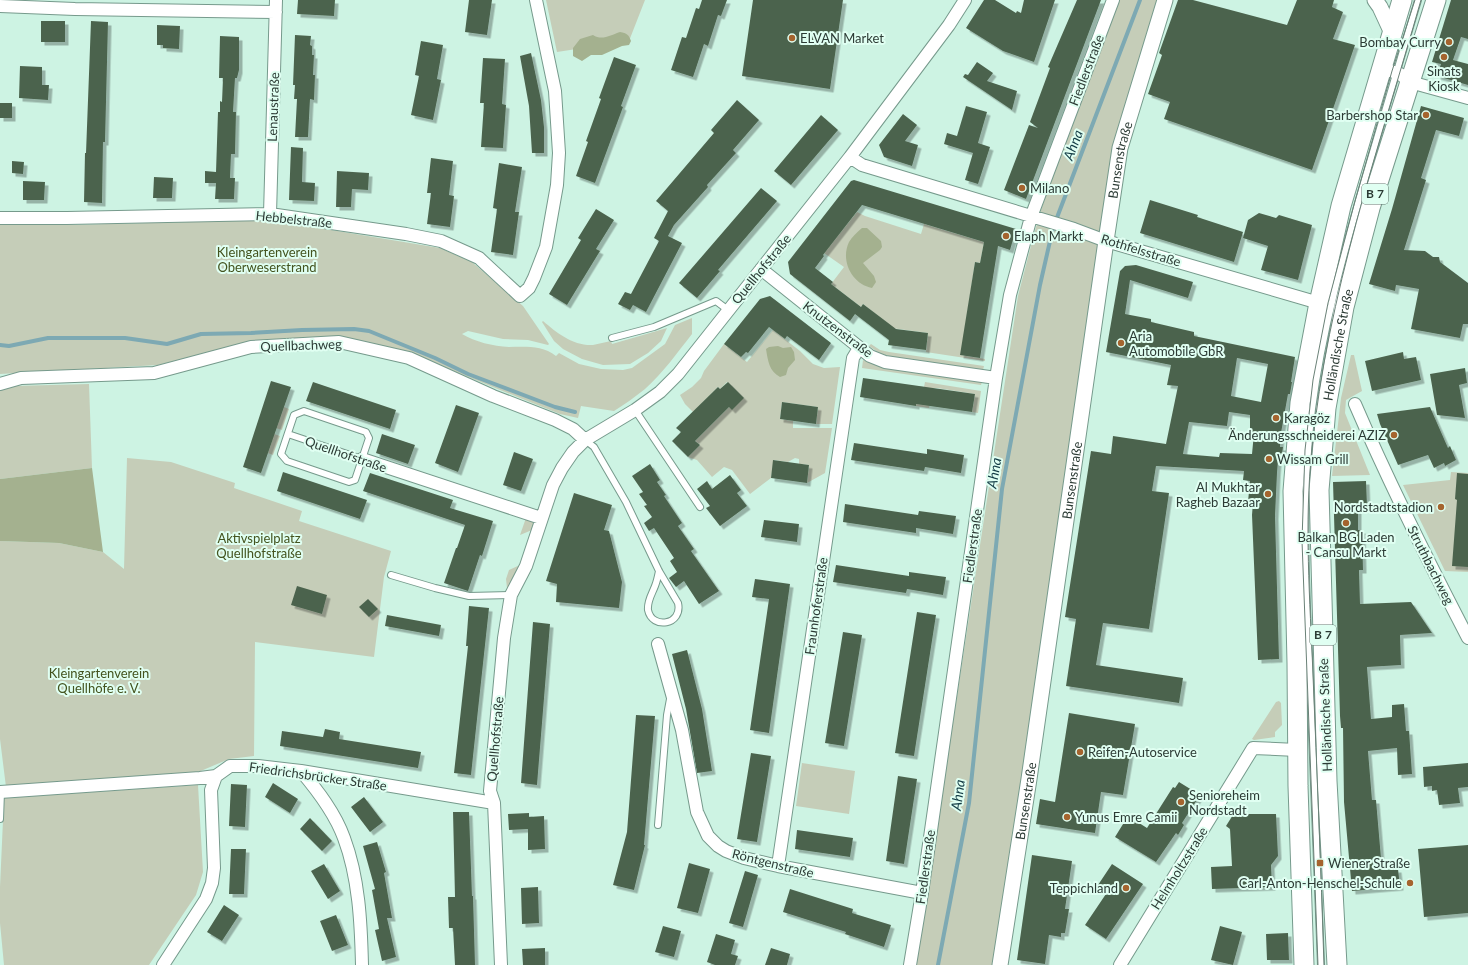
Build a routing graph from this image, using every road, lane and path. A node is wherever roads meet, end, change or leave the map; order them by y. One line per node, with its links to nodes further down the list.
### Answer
1 (536, 0): 16 (street, Hebbelstraße)
2 (965, 0): 15 (street, Quellhofstraße)
3 (1113, 0): 18 (street, Fiedlerstraße)
4 (1165, 0): 19 (street, Bunsenstraße)
5 (1375, 0): 12 (street)
6 (1402, 0): 12 (main road, Holländische Straße / B 7)
7 (1418, 0): 13 (lane)
8 (1436, 0): 13 (main road, Holländische Straße / B 7)
9 (61, 4): 10 (street); 11 (street)
10 (0, 6)
11 (276, 6): 16 (street, Lenaustraße)
12 (1392, 33): 13 (main road, Holländische Straße / B 7)
13 (1396, 74): 14 (street); 21 (main road, Holländische Straße / B 7); 56 (lane); 57 (main road, Holländische Straße / B 7)
14 (1468, 98)
15 (850, 157): 18 (street, Rothfelsstraße); 20 (street, Quellhofstraße)
16 (270, 214): 17 (street, Hebbelstraße)
17 (0, 218)
18 (1036, 218): 19 (street, Rothfelsstraße); 25 (street, Fiedlerstraße)
19 (1106, 241): 21 (street, Rothfelsstraße); 53 (street, Bunsenstraße)
20 (761, 269): 22 (street, Quellhofstraße); 24 (street, Knutzenstraße)
21 (1319, 303): 40 (main road, Holländische Straße / B 7)
22 (728, 310): 23 (lane); 28 (street, Quellhofstraße)
23 (612, 338)
24 (859, 348): 25 (street, Knutzenstraße); 47 (street, Fraunhoferstraße)
25 (996, 378): 48 (street, Fiedlerstraße)
26 (0, 384): 30 (street, Quellbachweg)
27 (1355, 404): 37 (street, Struthbachweg)
28 (635, 410): 30 (street, Quellhofstraße); 32 (lane)
29 (288, 434): 31 (lane, Quellhofstraße); 31 (lane); 31 (lane)
30 (586, 440): 33 (street, Quellhofstraße); 34 (lane)
31 (362, 460): 33 (street, Quellhofstraße)
32 (700, 507)
33 (541, 518): 36 (street, Quellhofstraße)
34 (659, 571): 34 (lane)
35 (391, 575): 36 (lane)
36 (511, 595): 44 (street, Quellhofstraße)
37 (1468, 638)
38 (658, 644): 39 (street, Röntgenstraße)
39 (671, 691): 46 (lane); 47 (street, Röntgenstraße)
40 (1297, 750): 54 (street, Helmholtzstraße); 55 (main road, Holländische Straße / B 7)
41 (301, 771): 42 (street, Friedrichsbrücker Straße); 44 (street, Friedrichsbrücker Straße); 50 (street)
42 (216, 776): 43 (street, Friedrichsbrücker Straße); 49 (street)
43 (0, 788): 45 (lane)
44 (494, 803): 51 (street, Quellhofstraße)
45 (0, 819)
46 (658, 825)
47 (778, 866): 48 (street, Röntgenstraße)
48 (922, 893): 52 (street, Fiedlerstraße)
49 (163, 965)
50 (362, 965)
51 (501, 965)
52 (910, 965)
53 (1000, 965)
54 (1120, 965)
55 (1304, 965)
56 (1321, 965)
57 (1337, 965)

